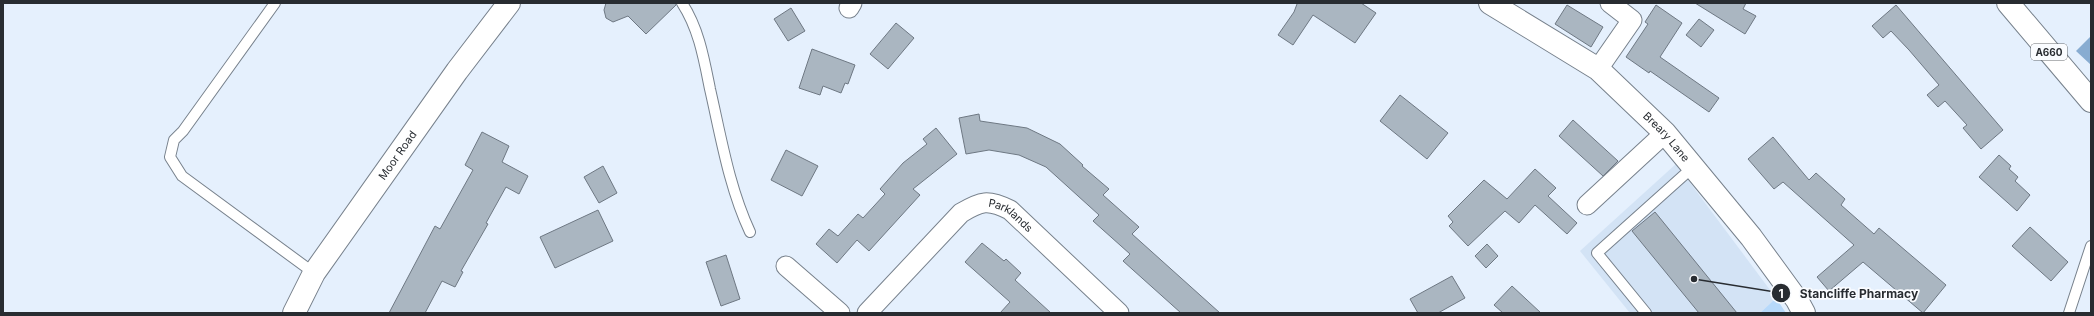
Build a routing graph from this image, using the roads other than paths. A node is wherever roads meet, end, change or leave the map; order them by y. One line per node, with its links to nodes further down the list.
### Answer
1 (275, 3): 15 (lane)
2 (509, 3): 15 (main road, Moor Road)
3 (682, 3): 12 (lane)
4 (1490, 3): 7 (main road, Breary Lane)
5 (1610, 3): 7 (street)
6 (2008, 3): 8 (main road, A660)
7 (1598, 69): 9 (main road, Breary Lane)
8 (2091, 101)
9 (1665, 133): 10 (main road, Breary Lane); 11 (street)
10 (1693, 167): 20 (lane); 21 (main road, Breary Lane)
11 (1587, 205)
12 (750, 232)
13 (2091, 246): 22 (lane)
14 (786, 266): 17 (street)
15 (314, 273): 16 (main road, Moor Road)
16 (294, 313)
17 (840, 313)
18 (867, 313): 19 (street, Parklands)
19 (1119, 313)
20 (1646, 313)
21 (1804, 313)
22 (2069, 313)

